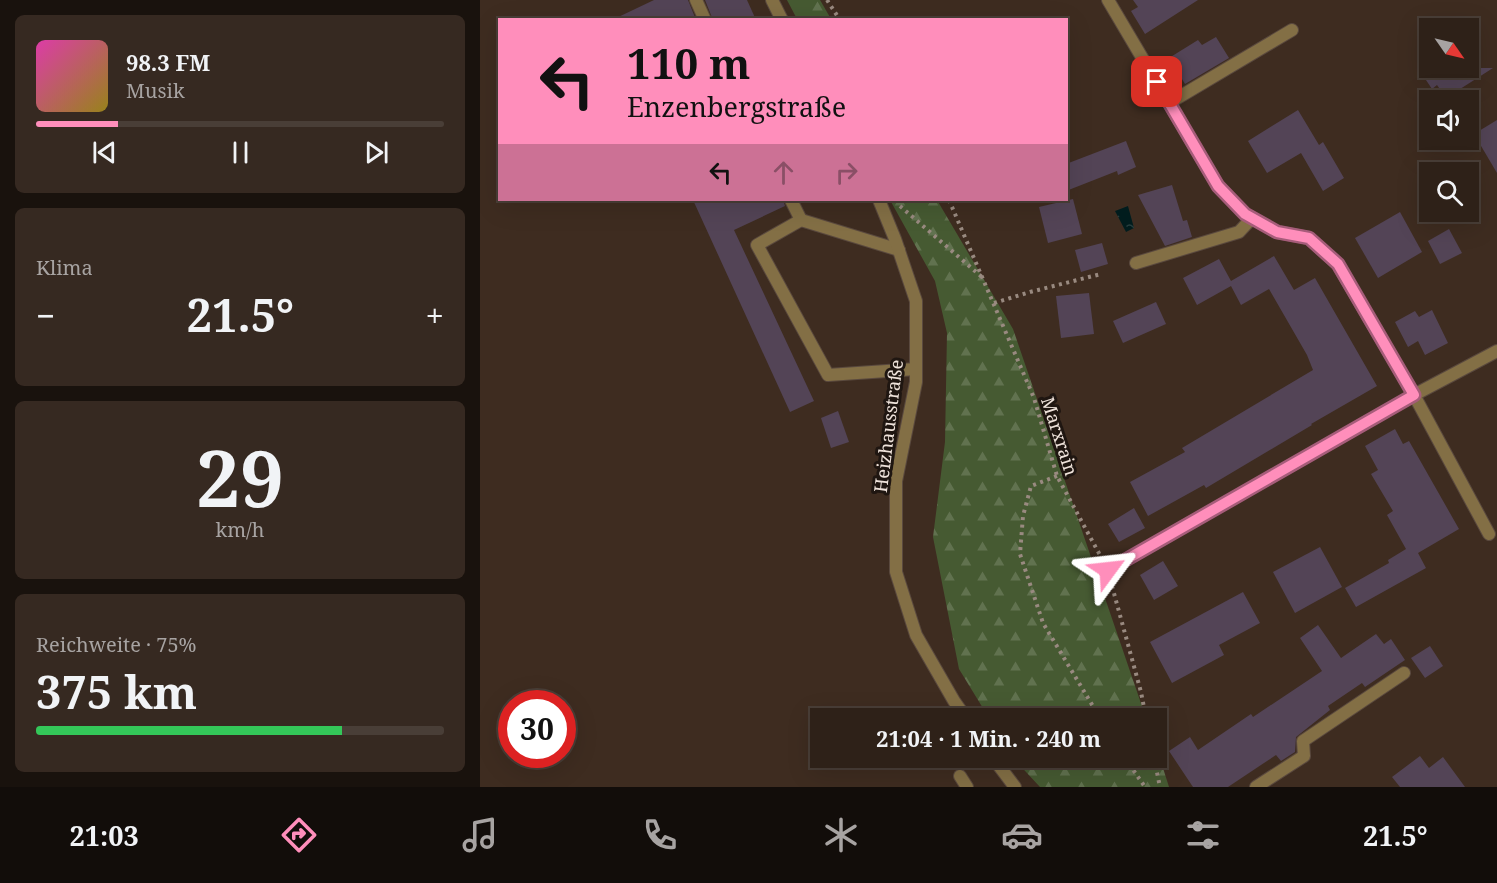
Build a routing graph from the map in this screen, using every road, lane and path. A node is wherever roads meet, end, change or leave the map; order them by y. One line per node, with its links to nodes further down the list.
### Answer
1 (696, 0): 5 (street)
2 (772, 0): 6 (street)
3 (827, 0): 7 (path)
4 (1108, 0): 9 (street)
5 (704, 18)
6 (781, 18)
7 (839, 18)
8 (1292, 30): 9 (street)
9 (1169, 103): 14 (street)
10 (792, 201): 15 (street)
11 (879, 201): 16 (street, Heizhausstraße)
12 (893, 201): 19 (path)
13 (949, 201): 19 (path, Marxrain)
14 (1252, 218): 17 (street); 23 (street)
15 (801, 220): 16 (street); 22 (street)
16 (899, 250): 22 (street, Heizhausstraße)
17 (1136, 263)
18 (1101, 274): 20 (path)
19 (984, 279): 20 (path, Marxrain)
20 (994, 303): 24 (path, Marxrain)
21 (1497, 351): 23 (street)
22 (916, 369): 28 (street, Heizhausstraße)
23 (1414, 395): 25 (street); 26 (street)
24 (1057, 476): 26 (path, Marxrain); 29 (path)
25 (1489, 534)
26 (1108, 570): 30 (path, Marxrain)
27 (1404, 673): 39 (street)
28 (959, 708)
29 (1094, 708)
30 (1144, 708)
31 (1001, 768): 36 (street)
32 (1132, 768): 37 (path)
33 (1156, 768): 38 (path)
34 (960, 776): 35 (street)
35 (967, 787)
36 (1015, 787)
37 (1145, 787)
38 (1160, 787)
39 (1256, 787)

